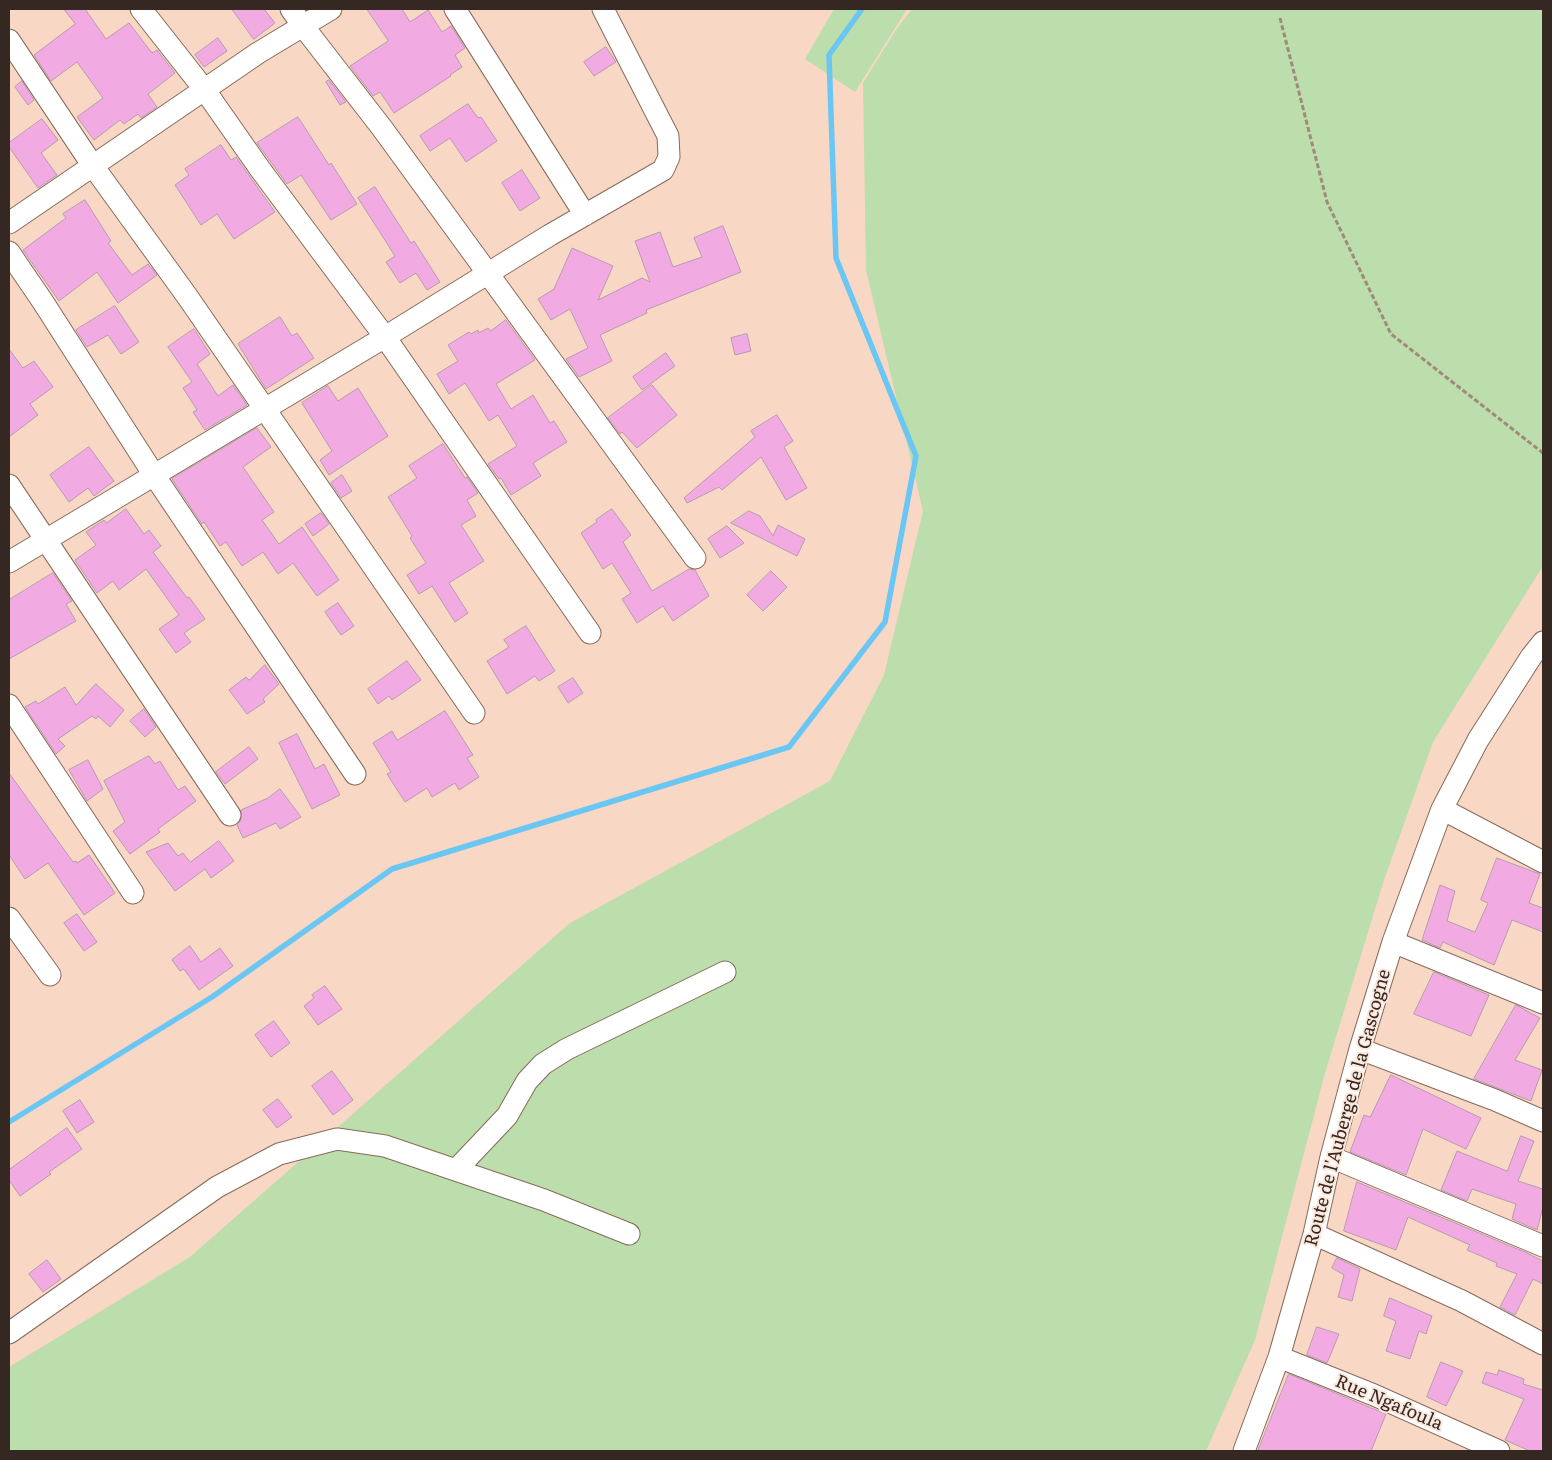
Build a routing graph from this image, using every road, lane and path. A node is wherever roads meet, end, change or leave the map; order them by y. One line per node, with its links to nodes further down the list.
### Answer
1 (141, 9): 8 (street)
2 (330, 9): 5 (street)
3 (455, 9): 10 (street)
4 (603, 9): 10 (street)
5 (297, 17): 8 (street); 13 (street)
6 (1280, 18): 16 (path)
7 (9, 40): 9 (street)
8 (204, 89): 9 (street); 14 (street)
9 (93, 166): 11 (street); 15 (street)
10 (585, 215): 13 (street)
11 (9, 223)
12 (9, 252): 17 (street)
13 (488, 274): 14 (street); 20 (street)
14 (385, 337): 15 (street); 22 (street)
15 (264, 408): 17 (street); 25 (street)
16 (1543, 453)
17 (154, 475): 19 (street); 26 (street)
18 (9, 485): 19 (street)
19 (45, 541): 21 (street); 28 (street)
20 (695, 558)
21 (9, 562)
22 (590, 633)
23 (1543, 642): 27 (street, Route de l'Auberge de la Gascogne)
24 (9, 705): 30 (street)
25 (474, 713)
26 (356, 774)
27 (1442, 809): 29 (street); 32 (street, Route de l'Auberge de la Gascogne)
28 (230, 815)
29 (1543, 862)
30 (133, 893)
31 (9, 918): 34 (street)
32 (1393, 942): 35 (street); 36 (street, Route de l'Auberge de la Gascogne)
33 (725, 972): 39 (street)
34 (50, 975)
35 (1543, 1003)
36 (1360, 1048): 37 (street); 38 (street, Route de l'Auberge de la Gascogne)
37 (1543, 1121)
38 (1331, 1157): 41 (street, Route de l'Auberge de la Gascogne); 42 (street)
39 (456, 1170): 40 (street); 43 (street)
40 (630, 1234)
41 (1314, 1234): 44 (street); 45 (street, Route de l'Auberge de la Gascogne)
42 (1543, 1246)
43 (9, 1333)
44 (1543, 1344)
45 (1279, 1357): 46 (street, Route de l'Auberge de la Gascogne); 47 (street, Rue Ngafoula)
46 (1244, 1451)
47 (1499, 1451)

